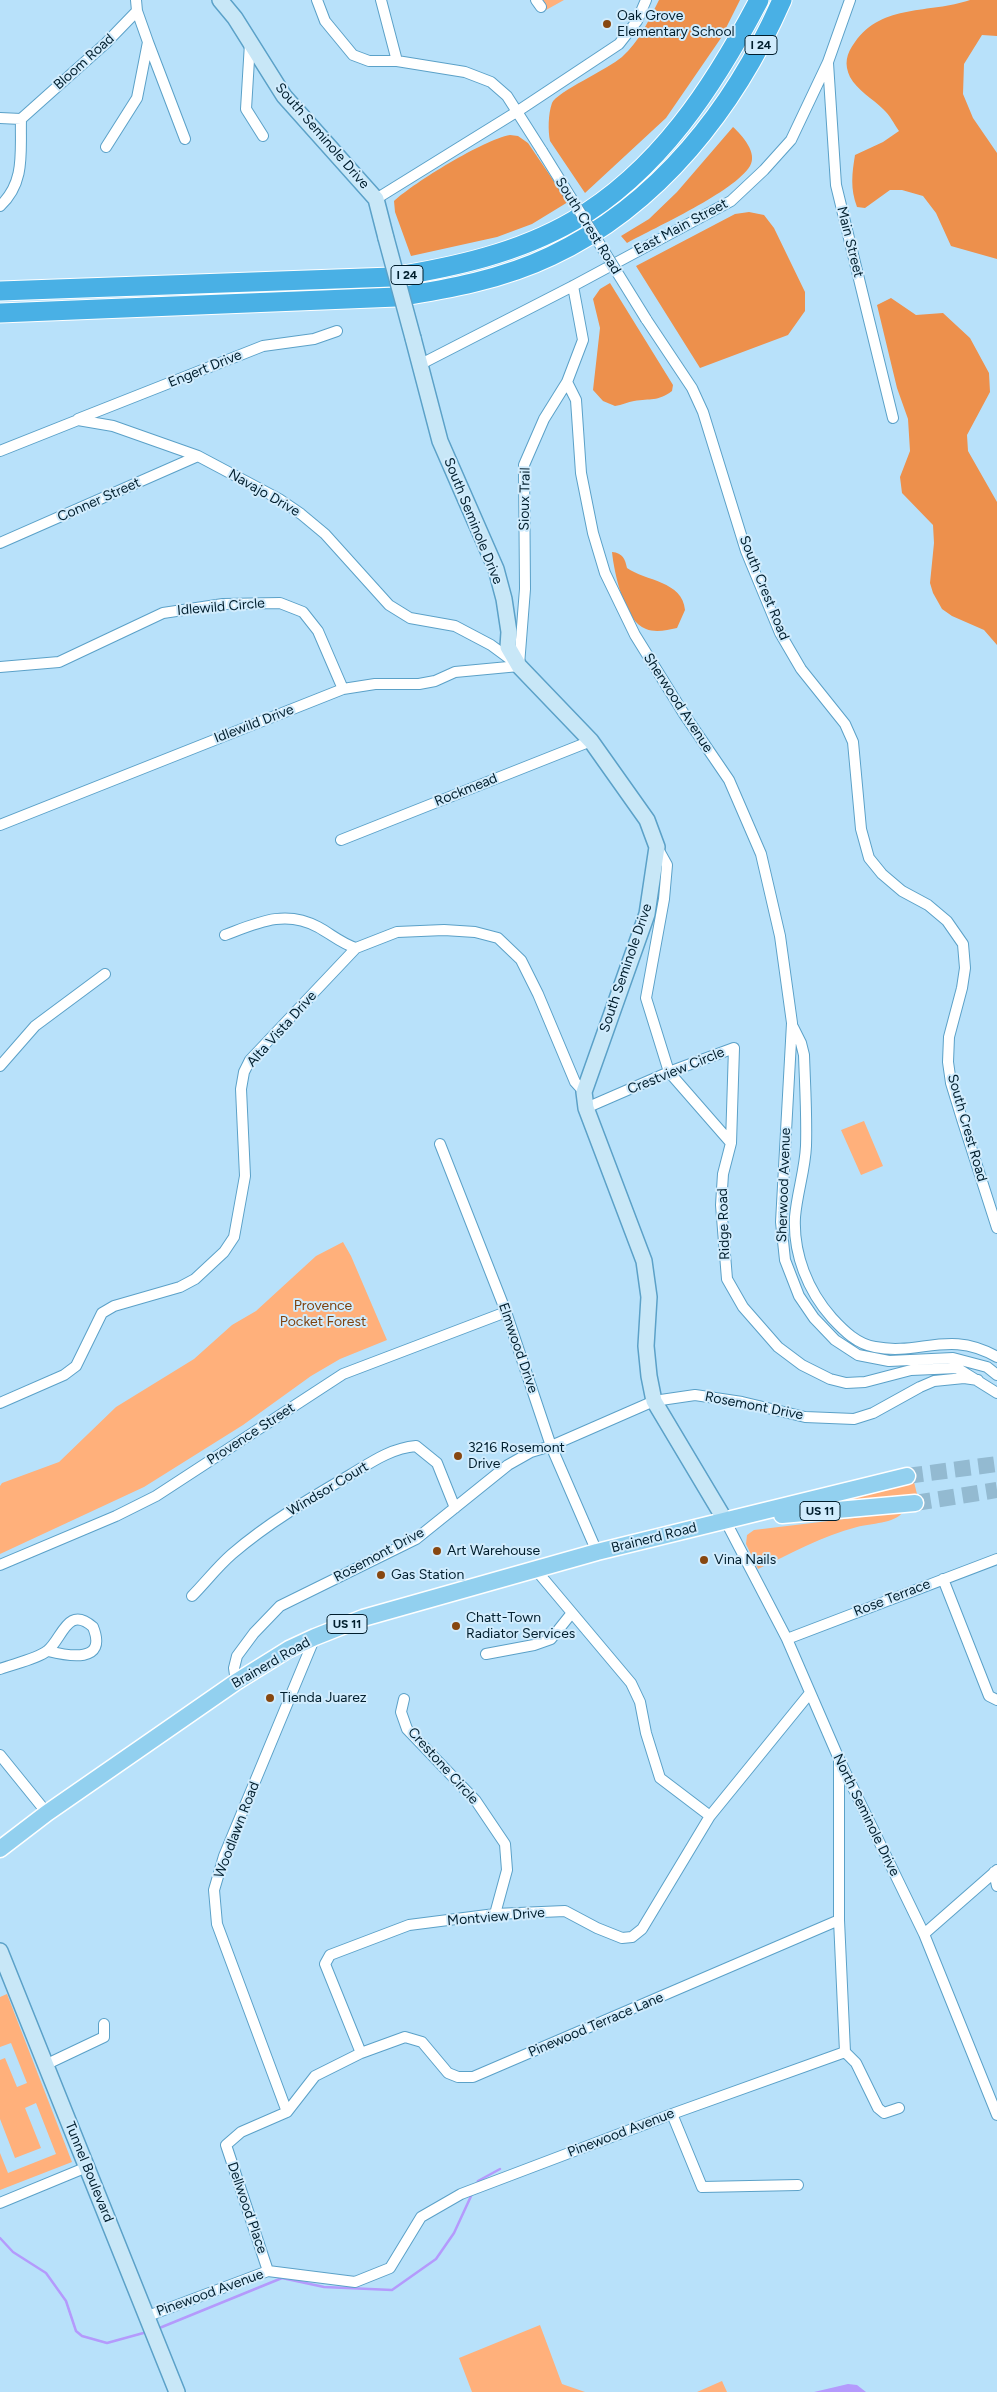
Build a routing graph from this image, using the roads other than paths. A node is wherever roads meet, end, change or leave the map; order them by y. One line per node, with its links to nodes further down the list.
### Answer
1 (136, 0): 9 (street)
2 (220, 0): 11 (street, South Seminole Drive)
3 (317, 0): 12 (street)
4 (381, 0): 12 (street)
5 (646, 0): 14 (street)
6 (759, 0): 23 (highway, I 24)
7 (782, 0): 24 (highway, I 24)
8 (850, 0): 13 (street, East Main Street)
9 (138, 11): 10 (street); 16 (street, Bloom Road)
10 (148, 42): 18 (street); 19 (street)
11 (250, 43): 17 (street); 20 (street, South Seminole Drive)
12 (397, 61): 14 (street)
13 (828, 62): 22 (street, East Main Street); 28 (street, Main Street)
14 (518, 111): 20 (street); 50 (street, South Crest Road, bridge)
15 (0, 118): 16 (street)
16 (21, 119): 21 (street)
17 (263, 136)
18 (185, 139)
19 (106, 147)
20 (376, 199): 26 (street, South Seminole Drive, bridge)
21 (0, 206)
22 (573, 286): 26 (street, East Main Street); 27 (street, Sioux Trail)
23 (0, 291)
24 (0, 313)
25 (337, 331): 29 (street, Engert Drive)
26 (421, 364): 33 (street, South Seminole Drive)
27 (567, 382): 33 (street, Sioux Trail); 43 (street, Sherwood Avenue)
28 (894, 418)
29 (78, 420): 30 (street); 31 (street, Navajo Drive)
30 (0, 451)
31 (198, 456): 32 (street, Conner Street); 33 (street, Navajo Drive)
32 (0, 544)
33 (519, 666): 35 (street, Idlewild Drive); 36 (street, South Seminole Drive)
34 (0, 667): 35 (street, Idlewild Circle)
35 (343, 689): 37 (street, Idlewild Drive)
36 (591, 740): 38 (street, Rockmead); 39 (street, South Seminole Drive)
37 (0, 825)
38 (341, 840)
39 (658, 847): 45 (street); 46 (street, South Seminole Drive)
40 (225, 935): 41 (street)
41 (356, 948): 46 (street, Alta Vista Drive); 57 (street, Alta Vista Drive)
42 (105, 974): 44 (street)
43 (792, 1024): 52 (street, Sherwood Avenue); 53 (street, Sherwood Avenue)
44 (0, 1066)
45 (669, 1072): 47 (street, Crestview Circle); 48 (street); 48 (street, Crestview Circle)
46 (584, 1092): 47 (street, South Seminole Drive)
47 (586, 1108): 56 (street, South Seminole Drive)
48 (731, 1143): 54 (street, Ridge Road)
49 (440, 1144): 51 (street, Elmwood Drive)
50 (997, 1228)
51 (506, 1312): 58 (street, Elmwood Drive); 65 (street, Provence Street)
52 (997, 1357)
53 (997, 1375)
54 (978, 1380): 55 (street, Ridge Road); 56 (street, Rosemont Drive)
55 (997, 1393)
56 (654, 1401): 58 (street, Rosemont Drive); 62 (street, South Seminole Drive)
57 (0, 1403)
58 (551, 1446): 61 (street, Rosemont Drive); 63 (street, Elmwood Drive)
59 (907, 1476): 62 (main road, Brainerd Road / US 11)
60 (914, 1503): 62 (main road, Brainerd Road / US 11)
61 (455, 1508): 68 (street, Windsor Court); 75 (street, Rosemont Drive)
62 (725, 1520): 63 (main road, Brainerd Road / US 11); 71 (street, North Seminole Drive)
63 (598, 1552): 66 (main road, Brainerd Road / US 11)
64 (997, 1559): 67 (street, Rose Terrace)
65 (0, 1565)
66 (536, 1570): 69 (street); 70 (main road, Brainerd Road / US 11)
67 (942, 1579): 71 (street, Rose Terrace); 78 (street)
68 (192, 1596)
69 (571, 1614): 73 (street); 82 (street)
70 (315, 1637): 75 (main road, Brainerd Road / US 11); 95 (street, Woodlawn Road)
71 (787, 1639): 76 (street, North Seminole Drive)
72 (48, 1651): 72 (street); 74 (street)
73 (486, 1654)
74 (0, 1669)
75 (236, 1682): 81 (main road, Brainerd Road / US 11)
76 (810, 1693): 80 (street, North Seminole Drive); 82 (street, Montview Drive)
77 (404, 1699): 86 (street, Crestone Circle)
78 (997, 1700)
79 (0, 1755): 81 (street)
80 (838, 1760): 87 (street); 88 (street, North Seminole Drive)
81 (47, 1813): 83 (main road, Brainerd Road / US 11)
82 (710, 1816): 86 (street, Montview Drive)
83 (0, 1849)
84 (996, 1871): 85 (street); 88 (street)
85 (997, 1886)
86 (495, 1914): 91 (street, Montview Drive)
87 (839, 1920): 91 (street, Pinewood Terrace Lane); 92 (street)
88 (924, 1934): 97 (street, North Seminole Drive)
89 (0, 1952): 93 (street, Tunnel Boulevard)
90 (104, 2024): 93 (street)
91 (360, 2052): 95 (street)
92 (845, 2052): 94 (street); 96 (street, Pinewood Avenue)
93 (45, 2065): 98 (street, Tunnel Boulevard)
94 (899, 2108)
95 (287, 2112): 101 (street, Dellwood Place)
96 (672, 2114): 99 (street); 101 (street, Pinewood Avenue)
97 (997, 2115)
98 (87, 2167): 100 (street); 102 (street, Tunnel Boulevard)
99 (798, 2185)
100 (0, 2203)
101 (268, 2271): 102 (street, Pinewood Avenue)
102 (148, 2316): 103 (street, Tunnel Boulevard)
103 (177, 2392)

